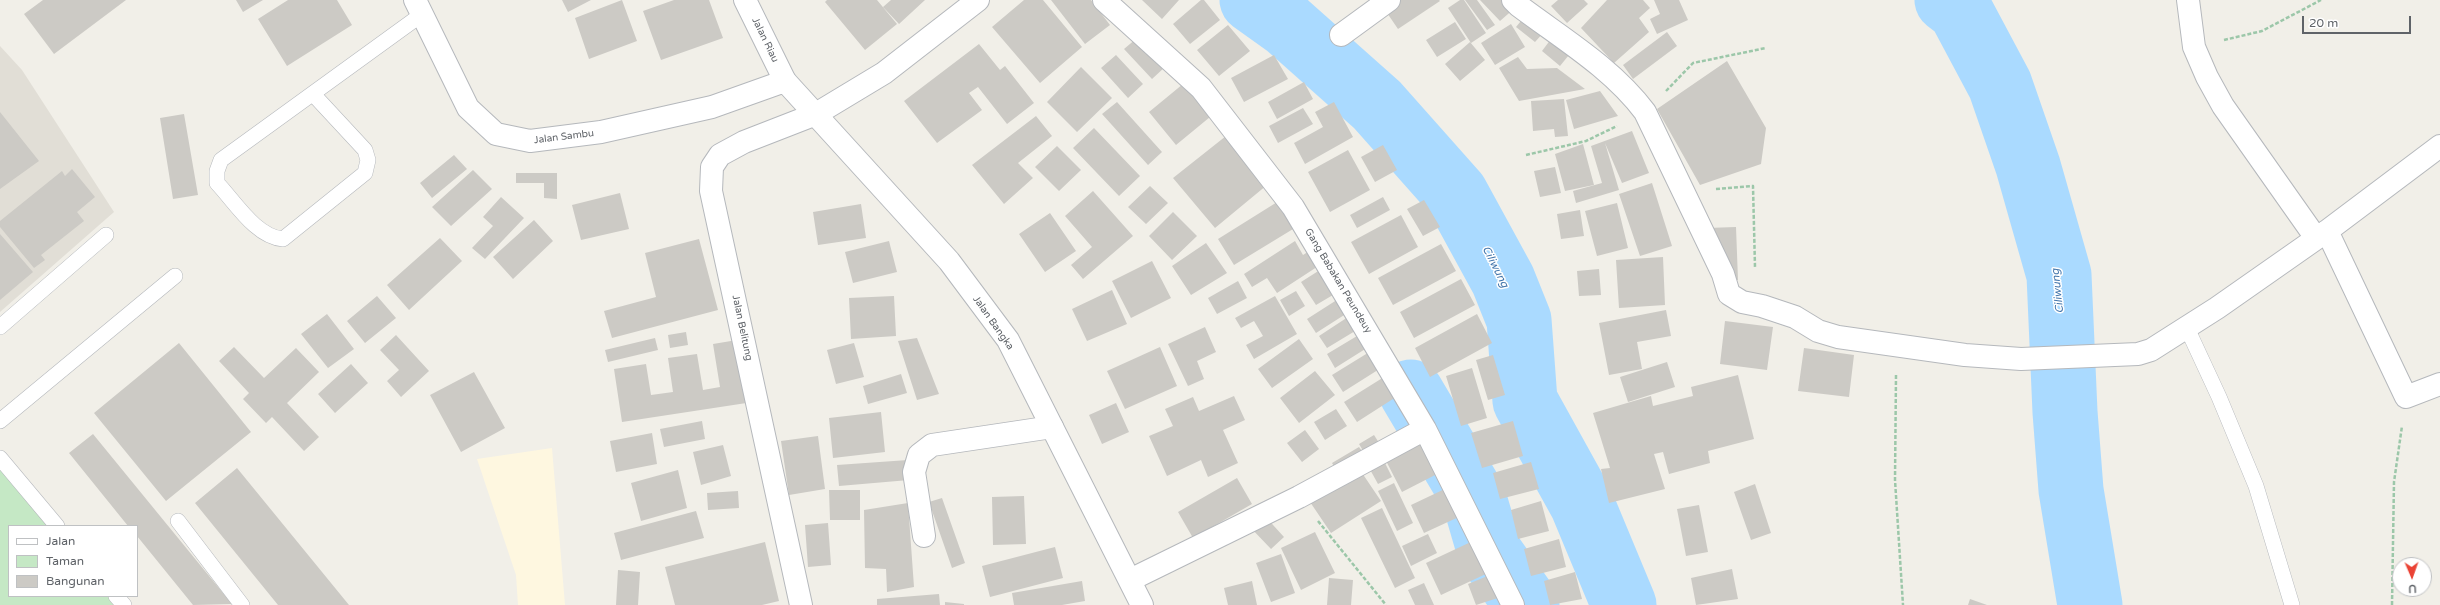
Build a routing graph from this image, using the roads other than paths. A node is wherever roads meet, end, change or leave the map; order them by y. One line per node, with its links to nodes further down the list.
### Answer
1 (744, 0): 9 (street, Jalan Riau)
2 (978, 0): 11 (street)
3 (1104, 0): 21 (street, Gang Babakan Peundeuy)
4 (1389, 0): 8 (street)
5 (1513, 0): 17 (street)
6 (2188, 0): 13 (street)
7 (418, 8): 9 (street, Jalan Sambu); 10 (lane)
8 (1341, 35)
9 (785, 81): 11 (street, Jalan Bangka)
10 (313, 94): 10 (lane)
11 (816, 114): 20 (street, Jalan Bangka); 30 (street, Jalan Belitung)
12 (2440, 146): 13 (street)
13 (2322, 234): 17 (street); 18 (street)
14 (106, 235): 16 (lane)
15 (175, 276): 19 (lane)
16 (0, 327)
17 (2187, 328): 33 (lane)
18 (2440, 384)
19 (0, 421)
20 (1052, 427): 25 (street); 26 (street, Jalan Bangka)
21 (1425, 429): 26 (street); 32 (street, Gang Babakan Peundeuy)
22 (0, 458): 24 (lane)
23 (178, 522): 29 (lane)
24 (56, 525)
25 (924, 536)
26 (1130, 580): 31 (street, Jalan Bangka)
27 (117, 597): 28 (lane)
28 (124, 605)
29 (242, 605)
30 (801, 605)
31 (1142, 605)
32 (1513, 605)
33 (2292, 605)

